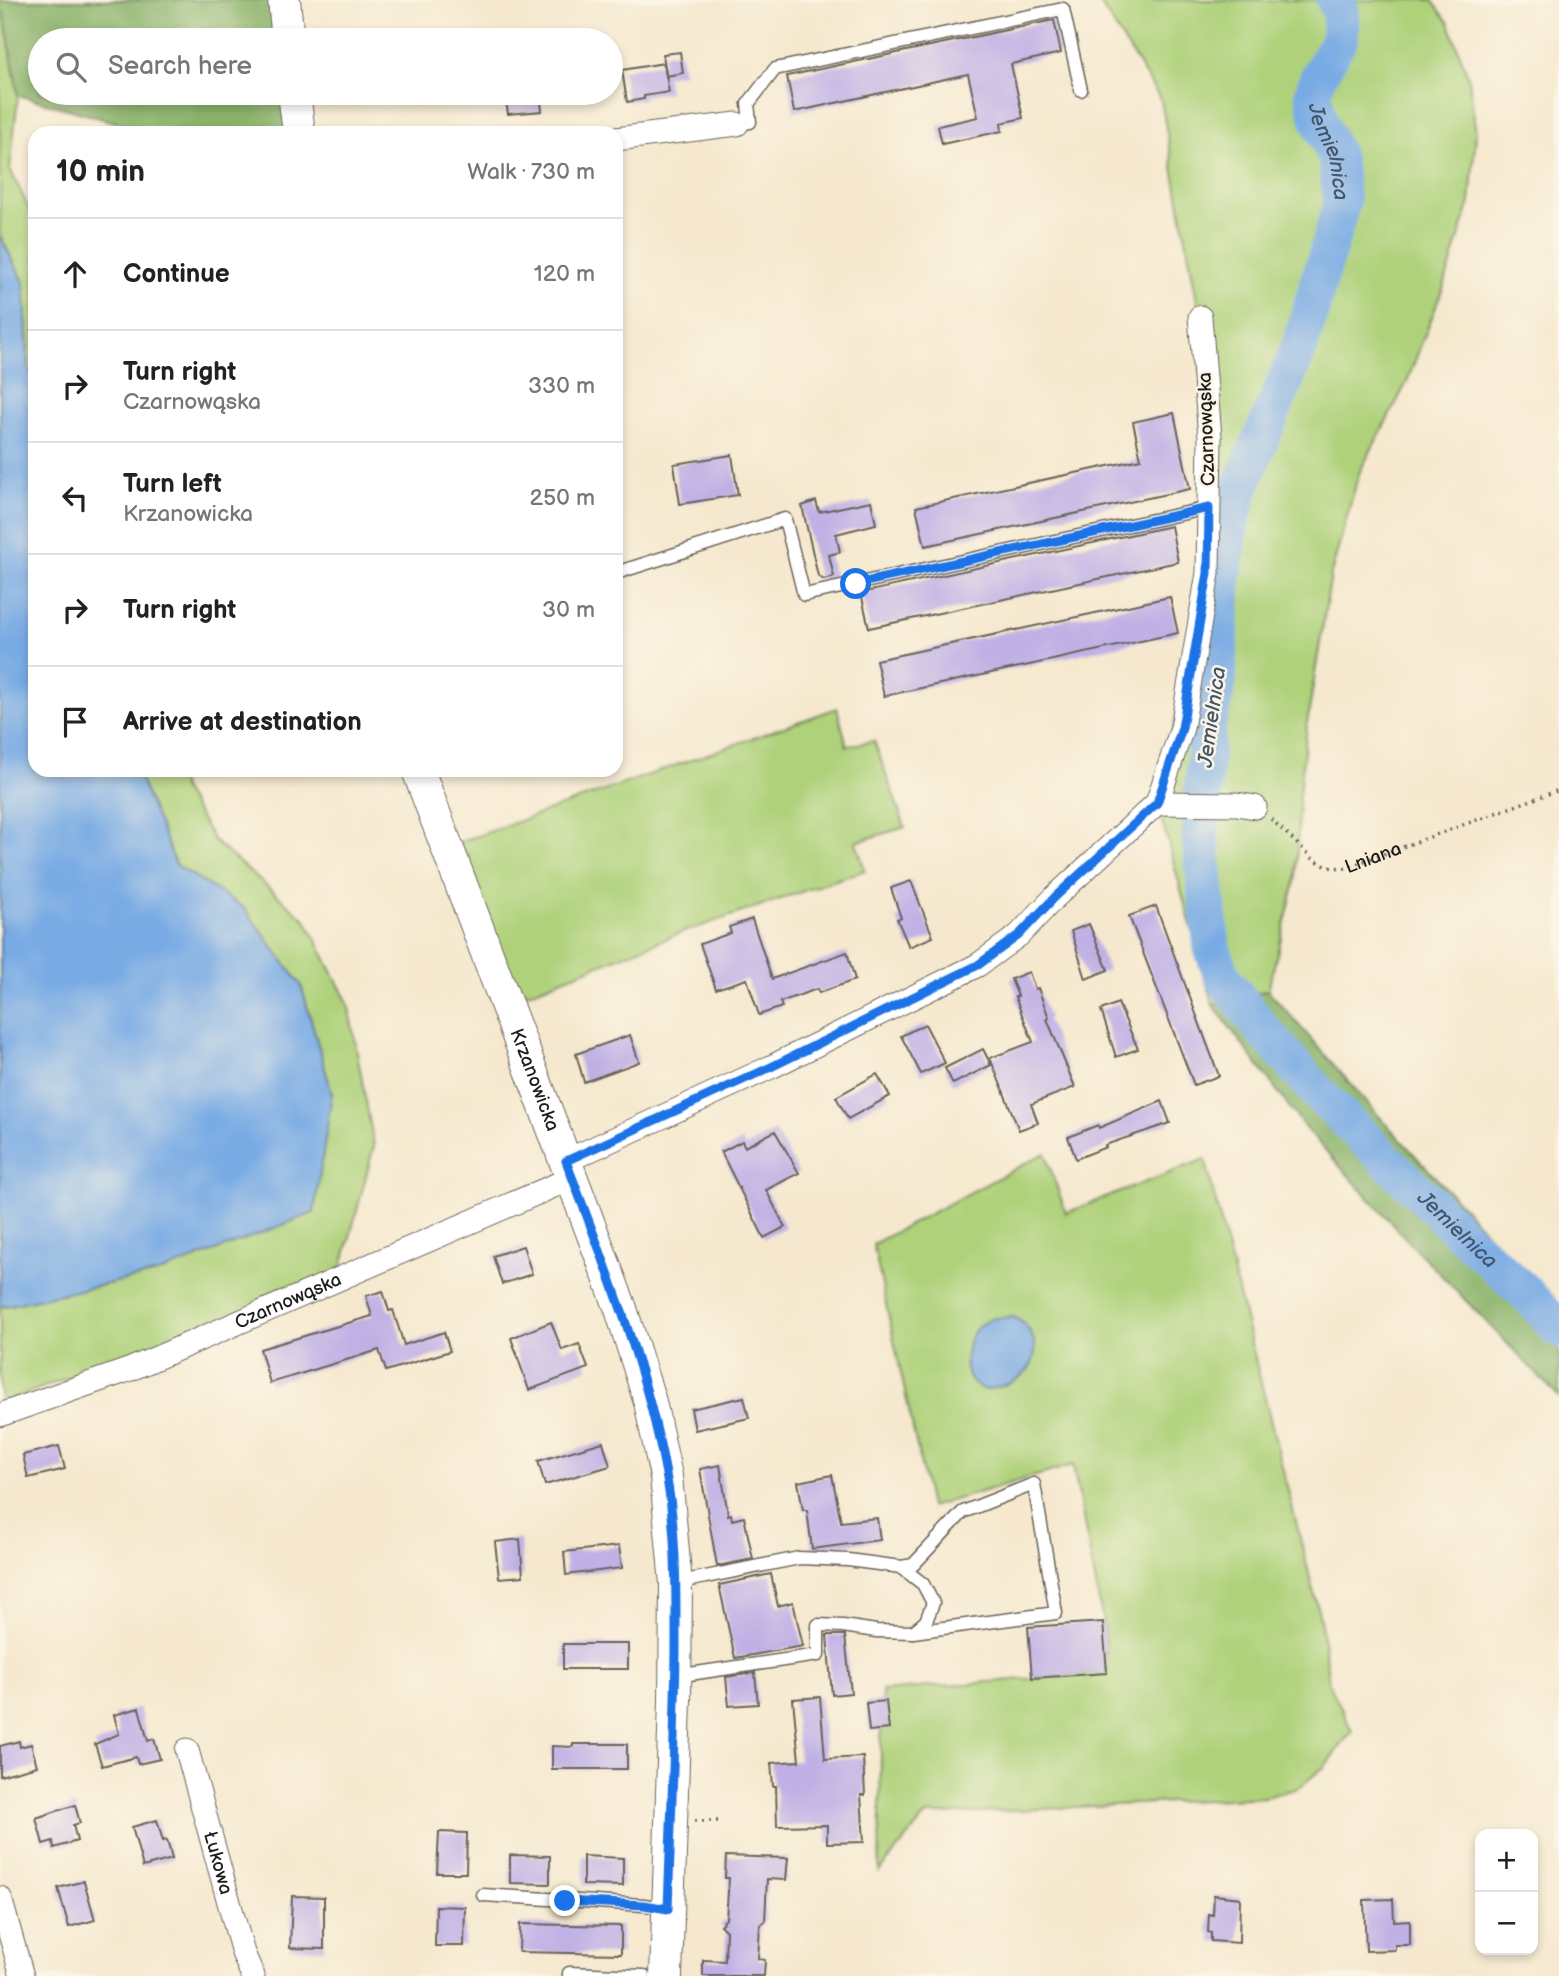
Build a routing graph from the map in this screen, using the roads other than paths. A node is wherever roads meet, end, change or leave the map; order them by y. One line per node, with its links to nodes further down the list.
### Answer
1 (284, 0): 2 (street)
2 (287, 28)
3 (1081, 90): 5 (lane)
4 (296, 105): 6 (street)
5 (737, 124): 7 (street)
6 (298, 126)
7 (623, 138)
8 (1200, 317): 9 (street, Czarnowąska)
9 (1209, 508): 10 (lane); 12 (street, Czarnowąska)
10 (623, 571)
11 (421, 777): 14 (street, Krzanowicka)
12 (1157, 803): 13 (street); 14 (street, Czarnowąska)
13 (1255, 807)
14 (569, 1170): 15 (street, Czarnowąska); 17 (street, Krzanowicka)
15 (0, 1415)
16 (901, 1567): 17 (lane); 18 (lane); 18 (lane)
17 (676, 1584): 19 (street, Krzanowicka)
18 (913, 1632): 19 (lane)
19 (675, 1676): 23 (street, Krzanowicka)
20 (187, 1750): 25 (street, Łukowa)
21 (483, 1895): 23 (lane)
22 (0, 1898): 24 (street)
23 (668, 1909): 28 (street, Krzanowicka)
24 (22, 1976)
25 (253, 1976)
26 (569, 1976): 27 (lane)
27 (643, 1976)
28 (666, 1976)

